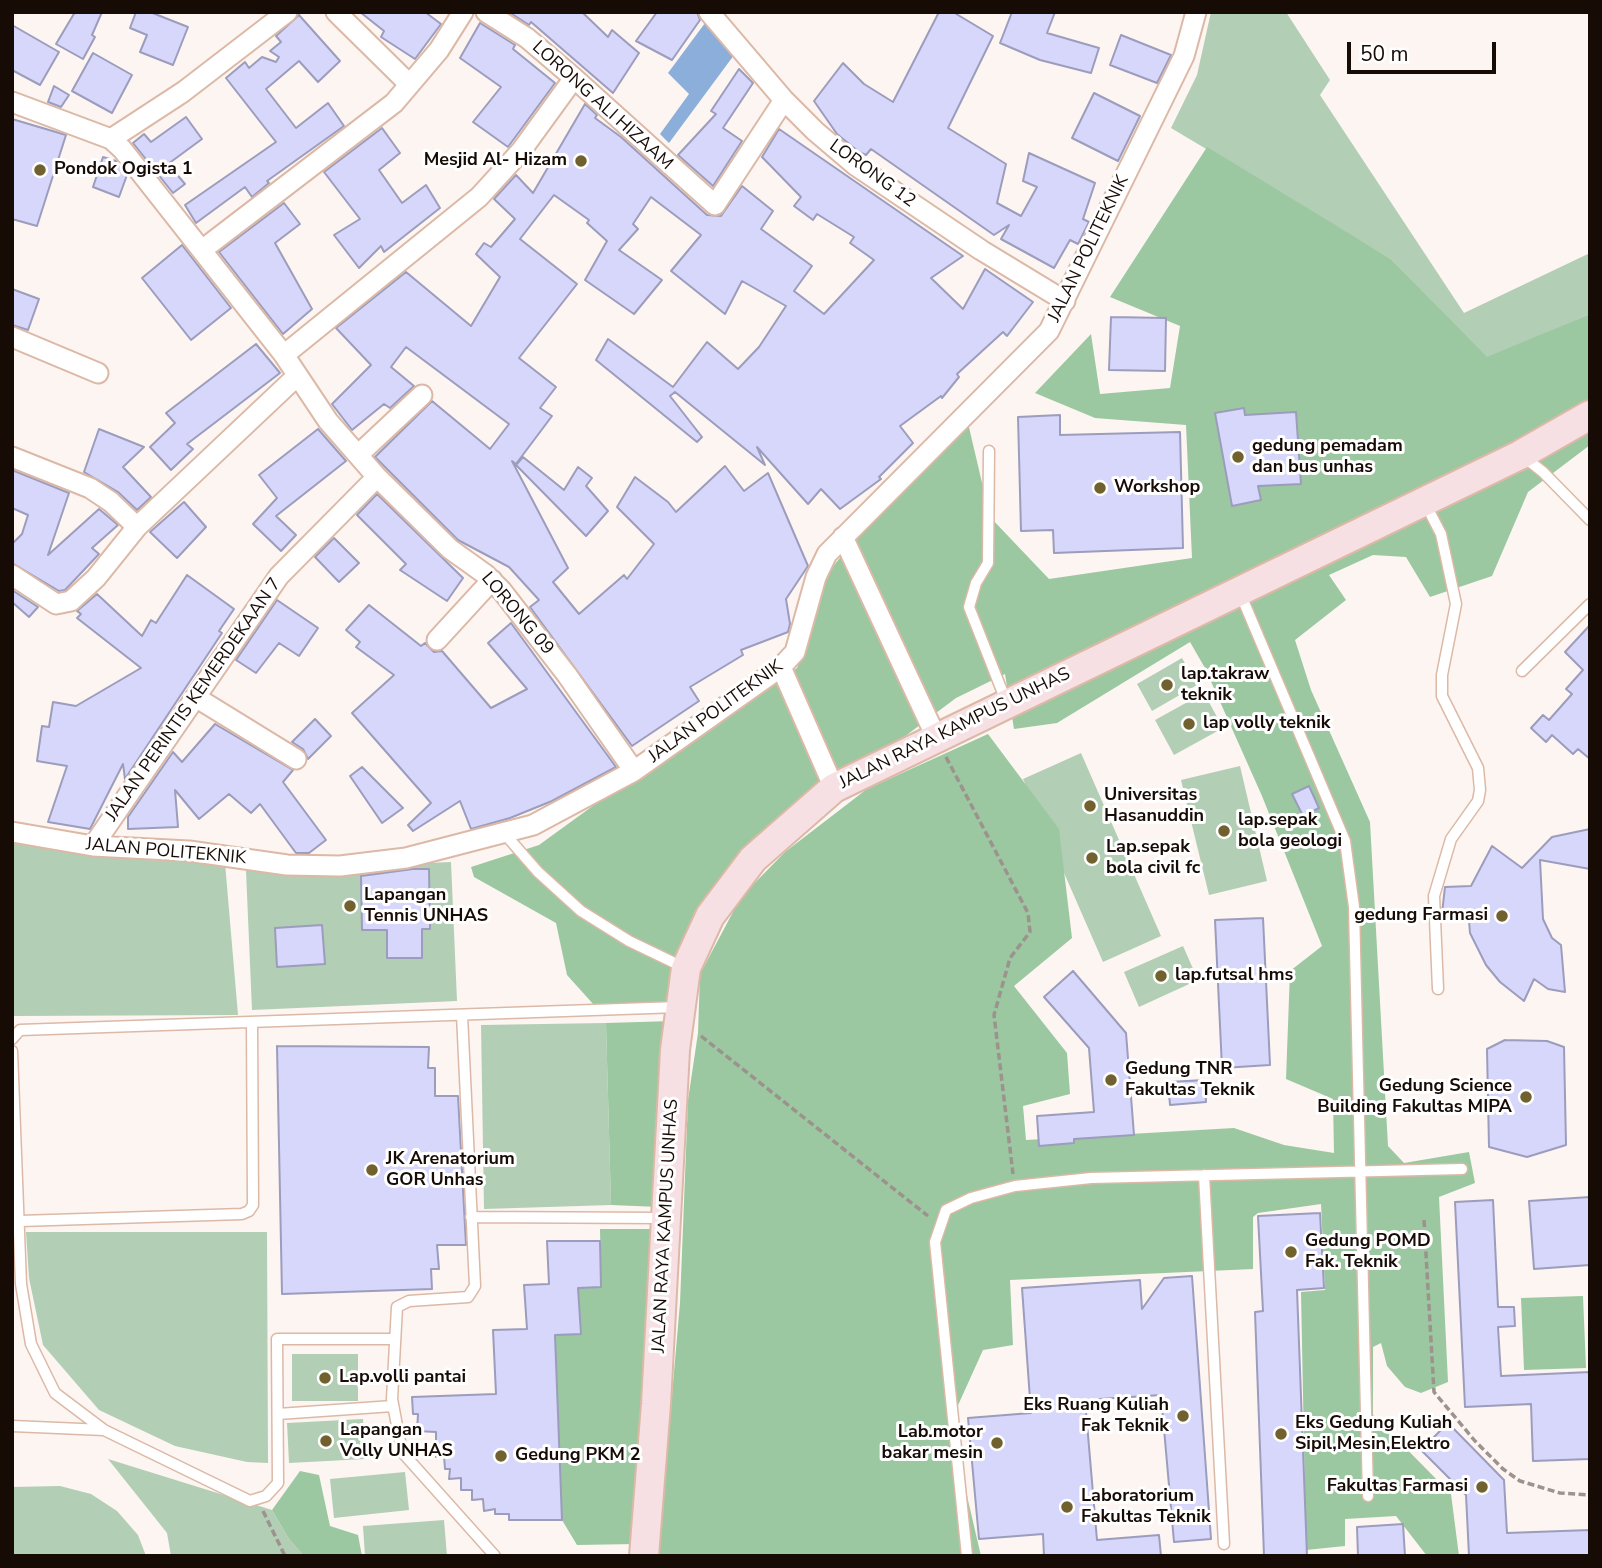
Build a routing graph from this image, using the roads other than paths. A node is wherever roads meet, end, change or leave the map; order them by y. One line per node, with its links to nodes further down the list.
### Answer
1 (286, 12): 11 (street)
2 (336, 12): 8 (street)
3 (463, 12): 8 (street)
4 (486, 12): 7 (street, LORONG ALI HIZAAM)
5 (709, 12): 9 (street, LORONG 12)
6 (1196, 12): 13 (street, JALAN POLITEKNIK)
7 (574, 78): 9 (street, LORONG ALI HIZAAM); 15 (street)
8 (409, 85): 12 (street)
9 (784, 100): 13 (street, LORONG 12)
10 (12, 102): 11 (street)
11 (111, 139): 12 (street)
12 (202, 250): 15 (street)
13 (1065, 301): 28 (street, JALAN POLITEKNIK)
14 (14, 344): 16 (street)
15 (284, 355): 17 (street)
16 (98, 373)
17 (298, 376): 21 (street); 27 (street)
18 (422, 395): 21 (street)
19 (1590, 415): 22 (street, JALAN RAYA KAMPUS UNHAS)
20 (989, 451): 37 (lane)
21 (358, 455): 24 (street)
22 (1520, 455): 25 (street, JALAN RAYA KAMPUS UNHAS); 26 (lane)
23 (12, 457): 27 (street)
24 (377, 477): 30 (street, LORONG 09); 36 (street, JALAN PERINTIS KEMERDEKAAN 7)
25 (1424, 502): 31 (street, JALAN RAYA KAMPUS UNHAS); 46 (lane)
26 (1590, 520)
27 (137, 527): 29 (street)
28 (843, 537): 34 (street, JALAN POLITEKNIK); 38 (street)
29 (12, 575)
30 (492, 580): 33 (street); 40 (street, LORONG 09)
31 (1240, 593): 37 (street, JALAN RAYA KAMPUS UNHAS); 53 (lane)
32 (1590, 604): 35 (lane)
33 (437, 640)
34 (781, 667): 40 (street, JALAN POLITEKNIK); 41 (street)
35 (1522, 671)
36 (197, 698): 39 (street); 44 (street, JALAN PERINTIS KEMERDEKAAN 7)
37 (1006, 702): 38 (street, JALAN RAYA KAMPUS UNHAS)
38 (936, 737): 41 (street, JALAN RAYA KAMPUS UNHAS)
39 (296, 759)
40 (634, 771): 43 (street, JALAN POLITEKNIK)
41 (834, 788): 45 (street, JALAN RAYA KAMPUS UNHAS)
42 (12, 832): 44 (street, JALAN POLITEKNIK)
43 (504, 832): 44 (street, JALAN POLITEKNIK); 45 (lane)
44 (93, 846)
45 (686, 968): 47 (street, JALAN RAYA KAMPUS UNHAS)
46 (1438, 989)
47 (680, 1012): 48 (lane); 56 (street, JALAN RAYA KAMPUS UNHAS)
48 (462, 1015): 49 (lane); 55 (lane)
49 (252, 1022): 50 (lane); 57 (lane)
50 (12, 1039)
51 (12, 1051): 57 (lane)
52 (1462, 1169): 53 (lane)
53 (1362, 1172): 54 (lane); 63 (lane)
54 (1204, 1175): 64 (lane); 67 (lane)
55 (471, 1217): 56 (lane); 58 (lane)
56 (666, 1218): 66 (street, JALAN RAYA KAMPUS UNHAS)
57 (20, 1221): 62 (lane)
58 (394, 1339): 59 (lane); 60 (lane)
59 (393, 1406): 60 (lane); 65 (lane)
60 (278, 1414): 62 (lane)
61 (12, 1426): 62 (lane)
62 (104, 1430)
63 (1368, 1496)
64 (1224, 1544)
65 (495, 1556)
66 (644, 1556)
67 (967, 1556)

